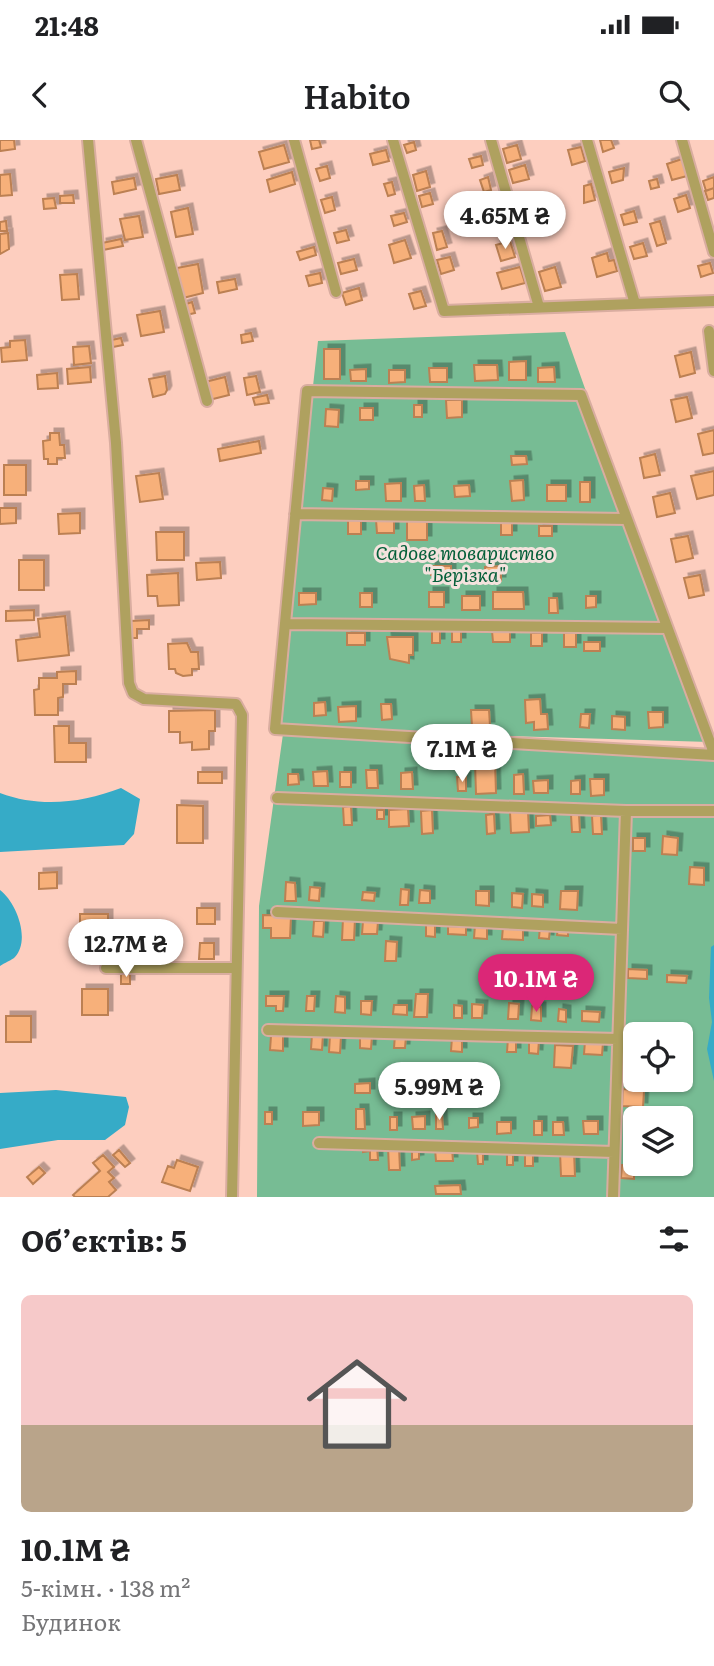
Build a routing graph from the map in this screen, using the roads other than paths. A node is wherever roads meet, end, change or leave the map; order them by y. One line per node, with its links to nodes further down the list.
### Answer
1 (88, 140): 27 (street)
2 (136, 140): 15 (street)
3 (294, 140): 9 (street)
4 (393, 140): 12 (street)
5 (491, 140): 12 (street)
6 (587, 140): 11 (street)
7 (682, 140): 8 (street)
8 (714, 252)
9 (336, 292)
10 (714, 302): 11 (street)
11 (635, 304): 12 (street)
12 (540, 307)
13 (709, 331): 14 (street)
14 (714, 371)
15 (207, 401)
16 (295, 514): 17 (street); 17 (street); 18 (street)
17 (626, 519): 19 (street)
18 (285, 624): 19 (street); 20 (street)
19 (667, 628): 20 (street)
20 (714, 754)
21 (276, 798): 22 (street)
22 (626, 811): 23 (street); 25 (street)
23 (714, 811)
24 (276, 912): 25 (street)
25 (622, 929): 29 (street)
26 (106, 968): 27 (street)
27 (236, 968): 32 (street)
28 (268, 1030): 29 (street)
29 (618, 1039): 31 (street)
30 (319, 1143): 31 (street)
31 (614, 1152): 33 (street)
32 (232, 1197)
33 (613, 1197)

